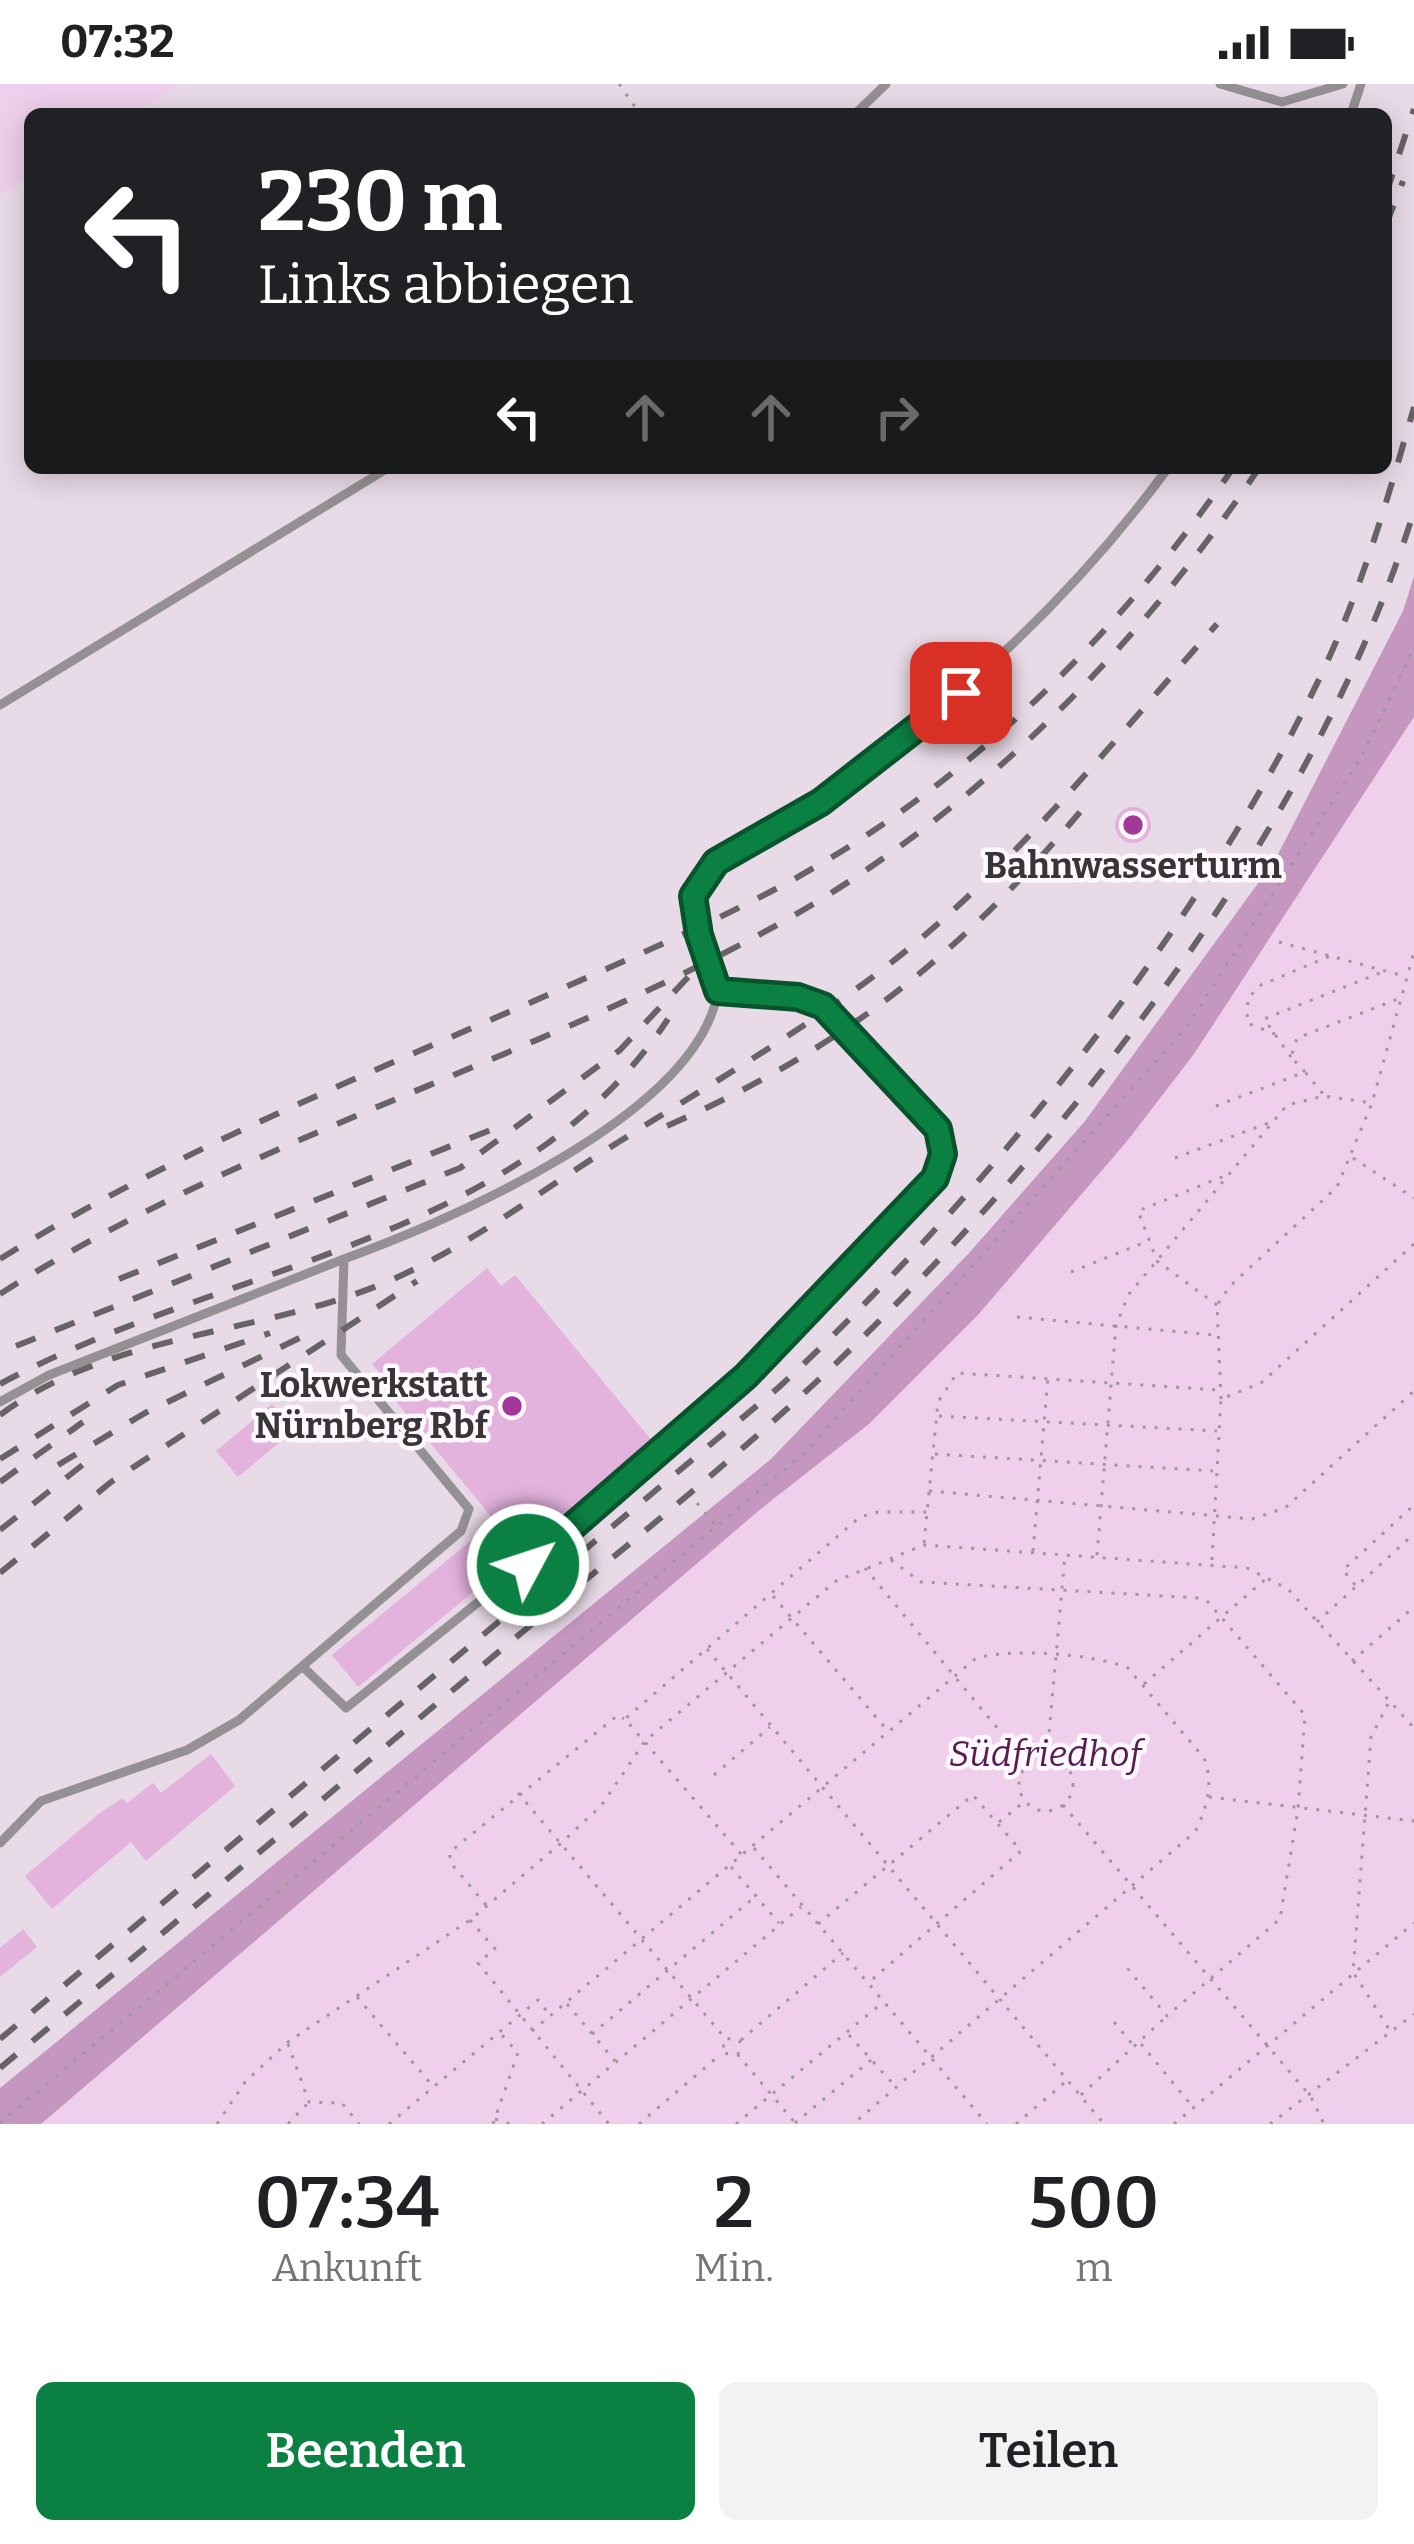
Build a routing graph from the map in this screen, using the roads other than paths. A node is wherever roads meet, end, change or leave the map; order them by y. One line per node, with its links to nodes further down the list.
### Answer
1 (886, 84): 5 (lane)
2 (1220, 84): 4 (lane)
3 (1343, 84): 4 (lane)
4 (1322, 86)
5 (861, 108)
6 (378, 474): 8 (lane)
7 (1164, 474): 9 (lane, bridge)
8 (0, 705)
9 (718, 991): 10 (lane); 12 (lane)
10 (344, 1259): 11 (lane); 12 (lane)
11 (0, 1402)
12 (303, 1667): 13 (lane)
13 (0, 1843)

